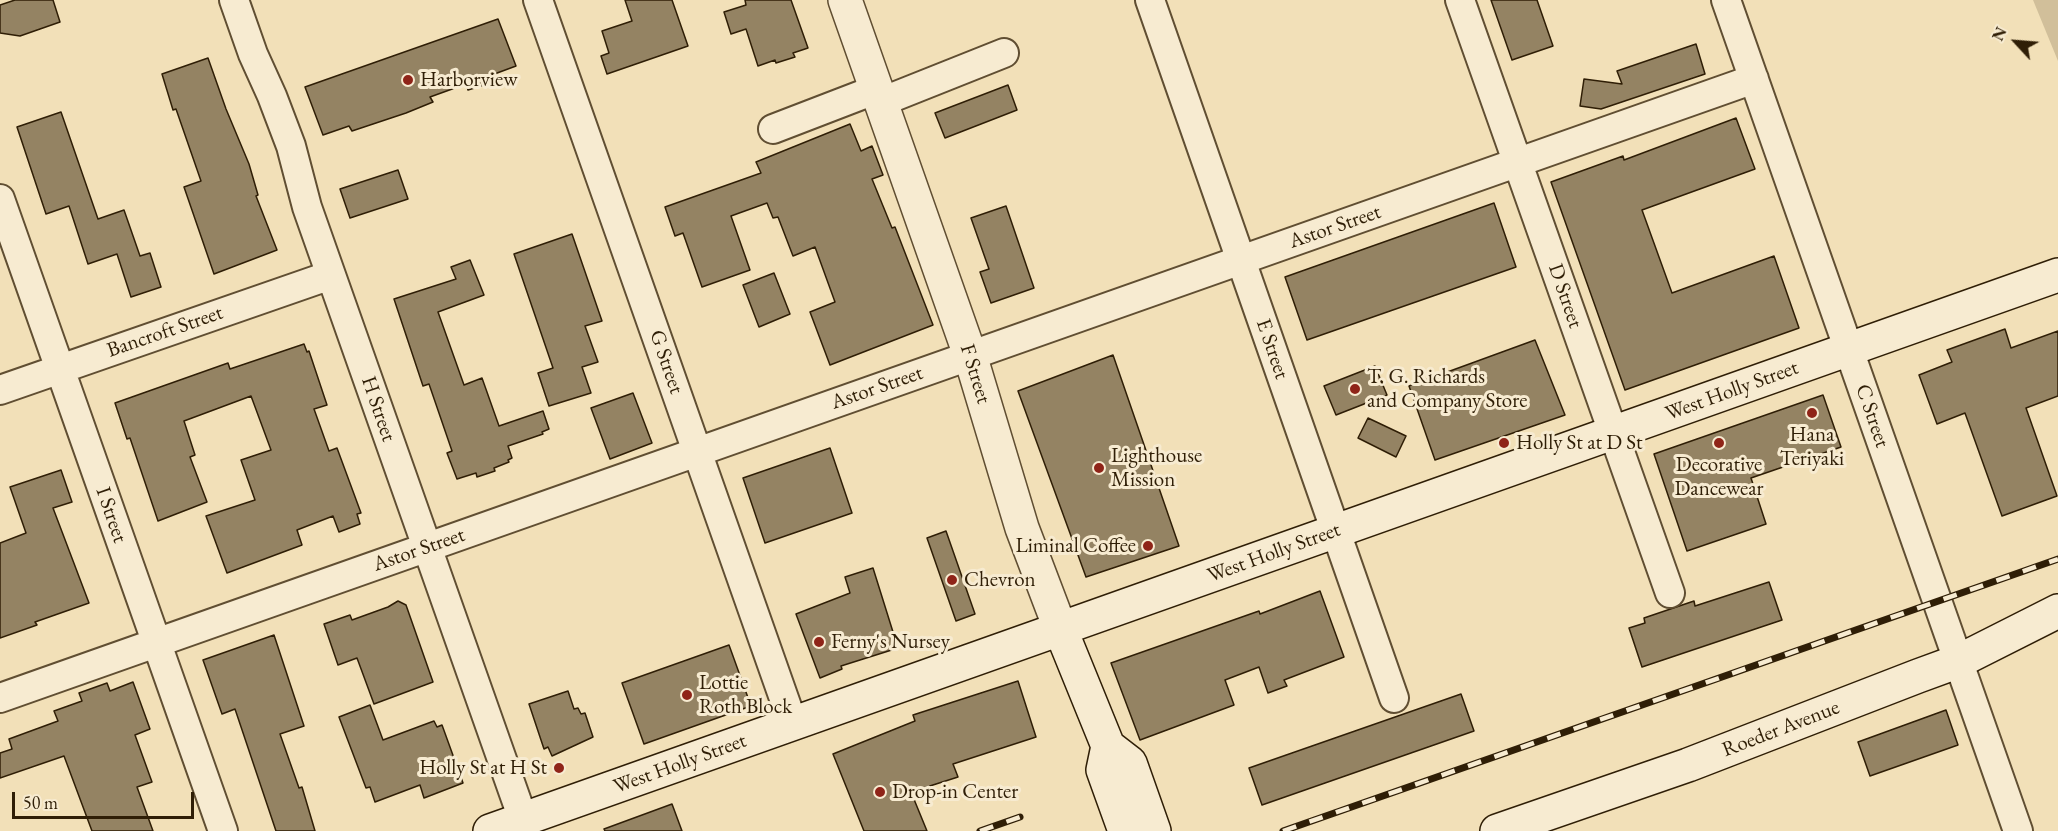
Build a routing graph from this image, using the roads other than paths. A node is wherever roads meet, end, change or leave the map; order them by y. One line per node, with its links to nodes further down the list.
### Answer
1 (234, 0): 14 (street, H Street)
2 (538, 0): 21 (street, G Street)
3 (845, 0): 9 (main road, F Street)
4 (1150, 0): 13 (street, E Street)
5 (1460, 0): 11 (street, D Street)
6 (1726, 0): 8 (street, C Street)
7 (1004, 53): 9 (street)
8 (1754, 79): 11 (street, Astor Street); 16 (street, C Street)
9 (879, 95): 10 (street); 17 (main road, F Street)
10 (773, 129)
11 (1518, 162): 13 (street, Astor Street); 20 (street, D Street)
12 (0, 200): 18 (street, I Street)
13 (1241, 260): 17 (street, Astor Street); 22 (street, E Street)
14 (331, 275): 18 (street, Bancroft Street); 23 (street, H Street)
15 (2058, 275): 16 (main road, West Holly Street)
16 (1849, 349): 20 (main road, West Holly Street); 28 (street, C Street)
17 (970, 355): 21 (street, Astor Street); 26 (main road, F Street)
18 (60, 369): 19 (street, Bancroft Street); 27 (street, I Street)
19 (0, 390)
20 (1613, 433): 22 (main road, West Holly Street); 24 (street, D Street)
21 (697, 452): 23 (street, Astor Street); 31 (street, G Street)
22 (1336, 531): 26 (main road, West Holly Street); 30 (street, E Street)
23 (427, 547): 27 (street, Astor Street); 33 (street, H Street)
24 (1670, 593)
25 (2058, 611): 28 (main road, Roeder Avenue)
26 (1060, 628): 31 (main road, West Holly Street); 32 (main road, F Street)
27 (156, 642): 29 (street, Astor Street); 34 (street, I Street)
28 (1959, 660): 38 (main road, Roeder Avenue); 39 (street, C Street)
29 (0, 698)
30 (1394, 698)
31 (793, 724): 33 (main road, West Holly Street)
32 (1108, 746): 36 (main road, F Street); 37 (main road, F Street)
33 (523, 819): 35 (main road, West Holly Street)
34 (223, 831)
35 (490, 831)
36 (1125, 831)
37 (1154, 831)
38 (1497, 831)
39 (2018, 831)

